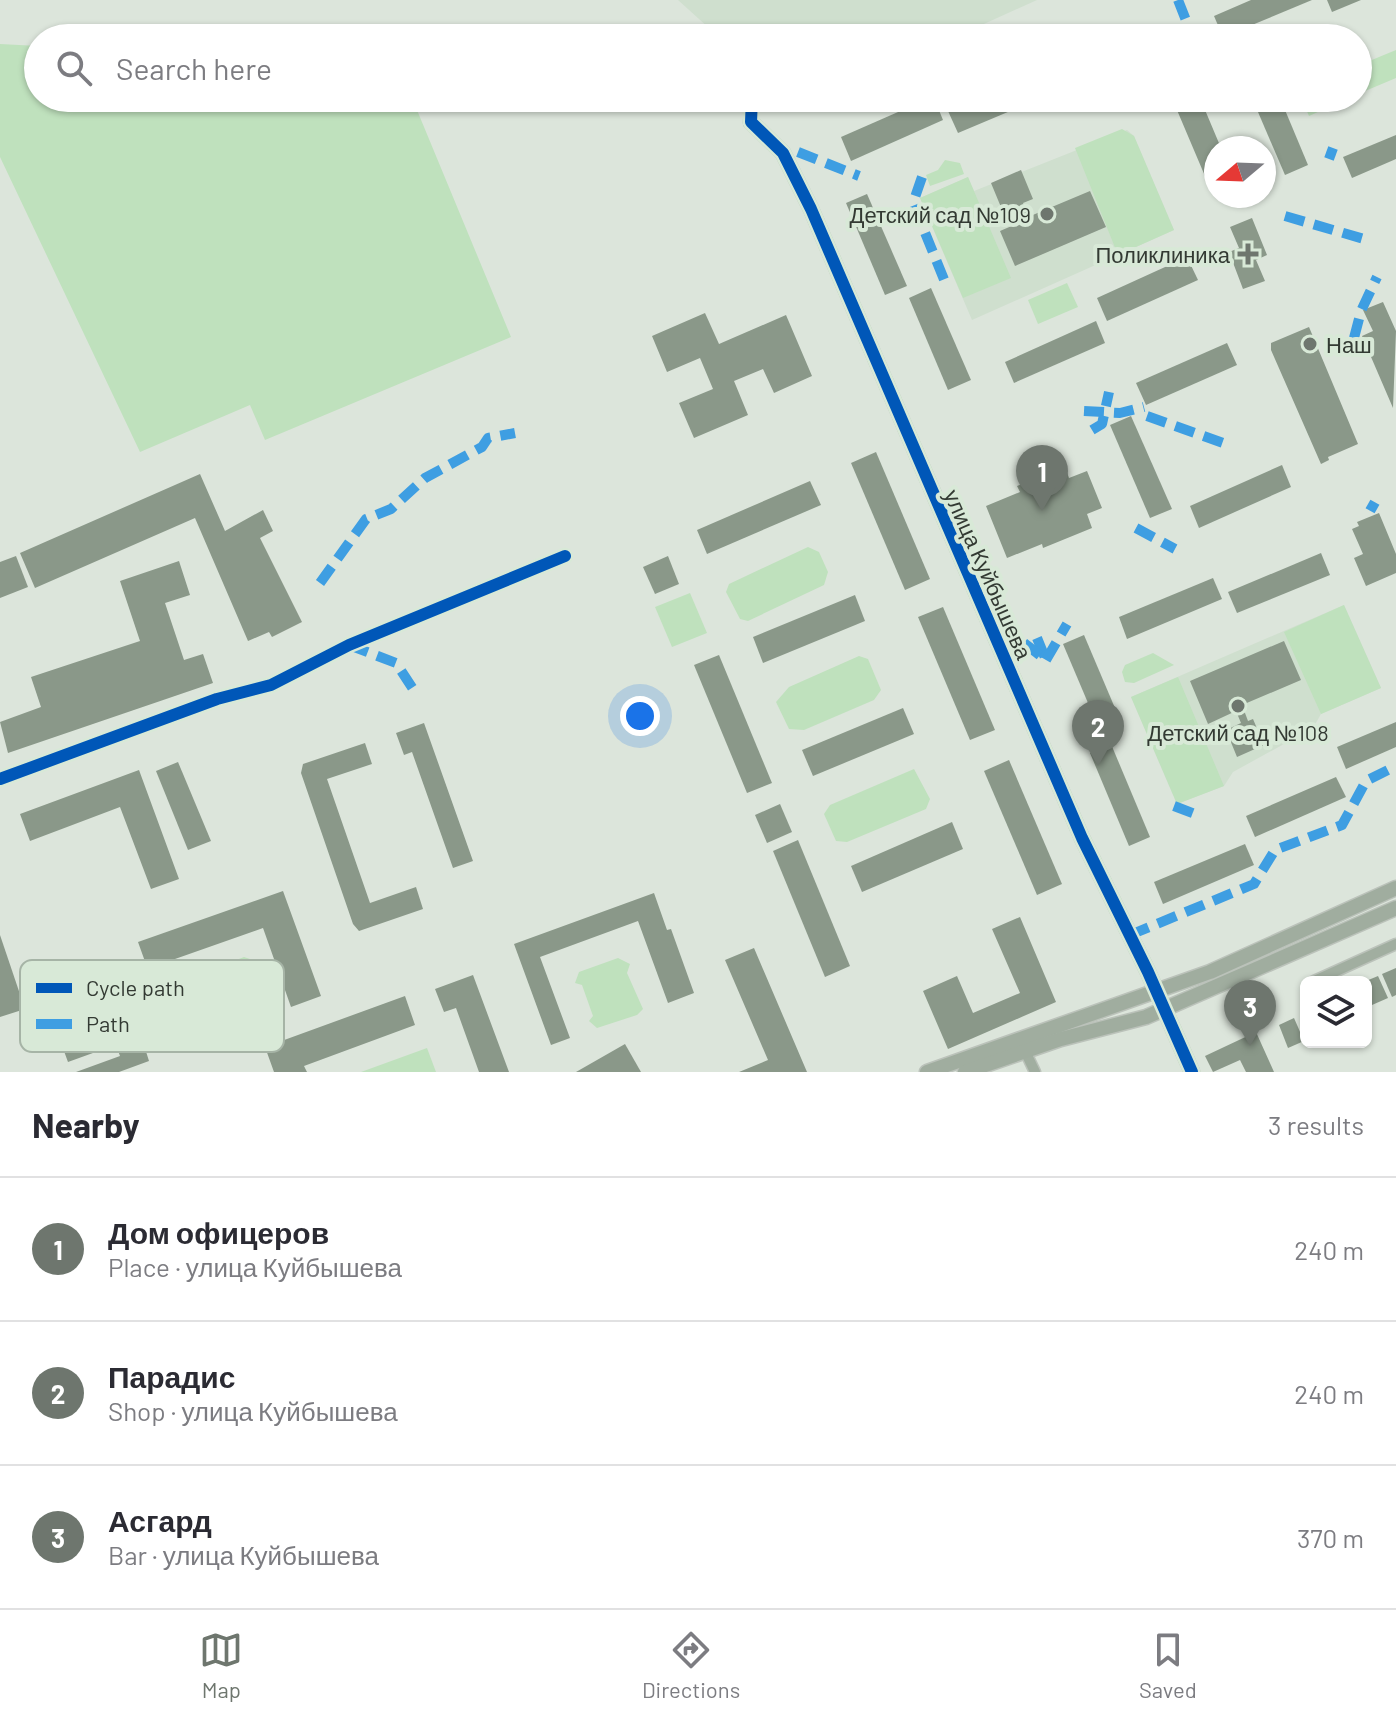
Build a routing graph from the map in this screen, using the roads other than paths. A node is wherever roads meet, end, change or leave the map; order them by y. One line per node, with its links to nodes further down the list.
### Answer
1 (751, 112): 2 (street, улица Куйбышева)
2 (751, 122): 9 (street, улица Куйбышева)
3 (565, 556): 4 (street)
4 (0, 779)
5 (1396, 888): 9 (street)
6 (1396, 908): 10 (street)
7 (1396, 944): 8 (street)
8 (1325, 976)
9 (1156, 992): 10 (street, улица Куйбышева); 12 (street)
10 (1163, 1010): 11 (street); 15 (street, улица Куйбышева)
11 (1025, 1051): 13 (street); 14 (street)
12 (927, 1072)
13 (965, 1072)
14 (1035, 1072)
15 (1192, 1072)

